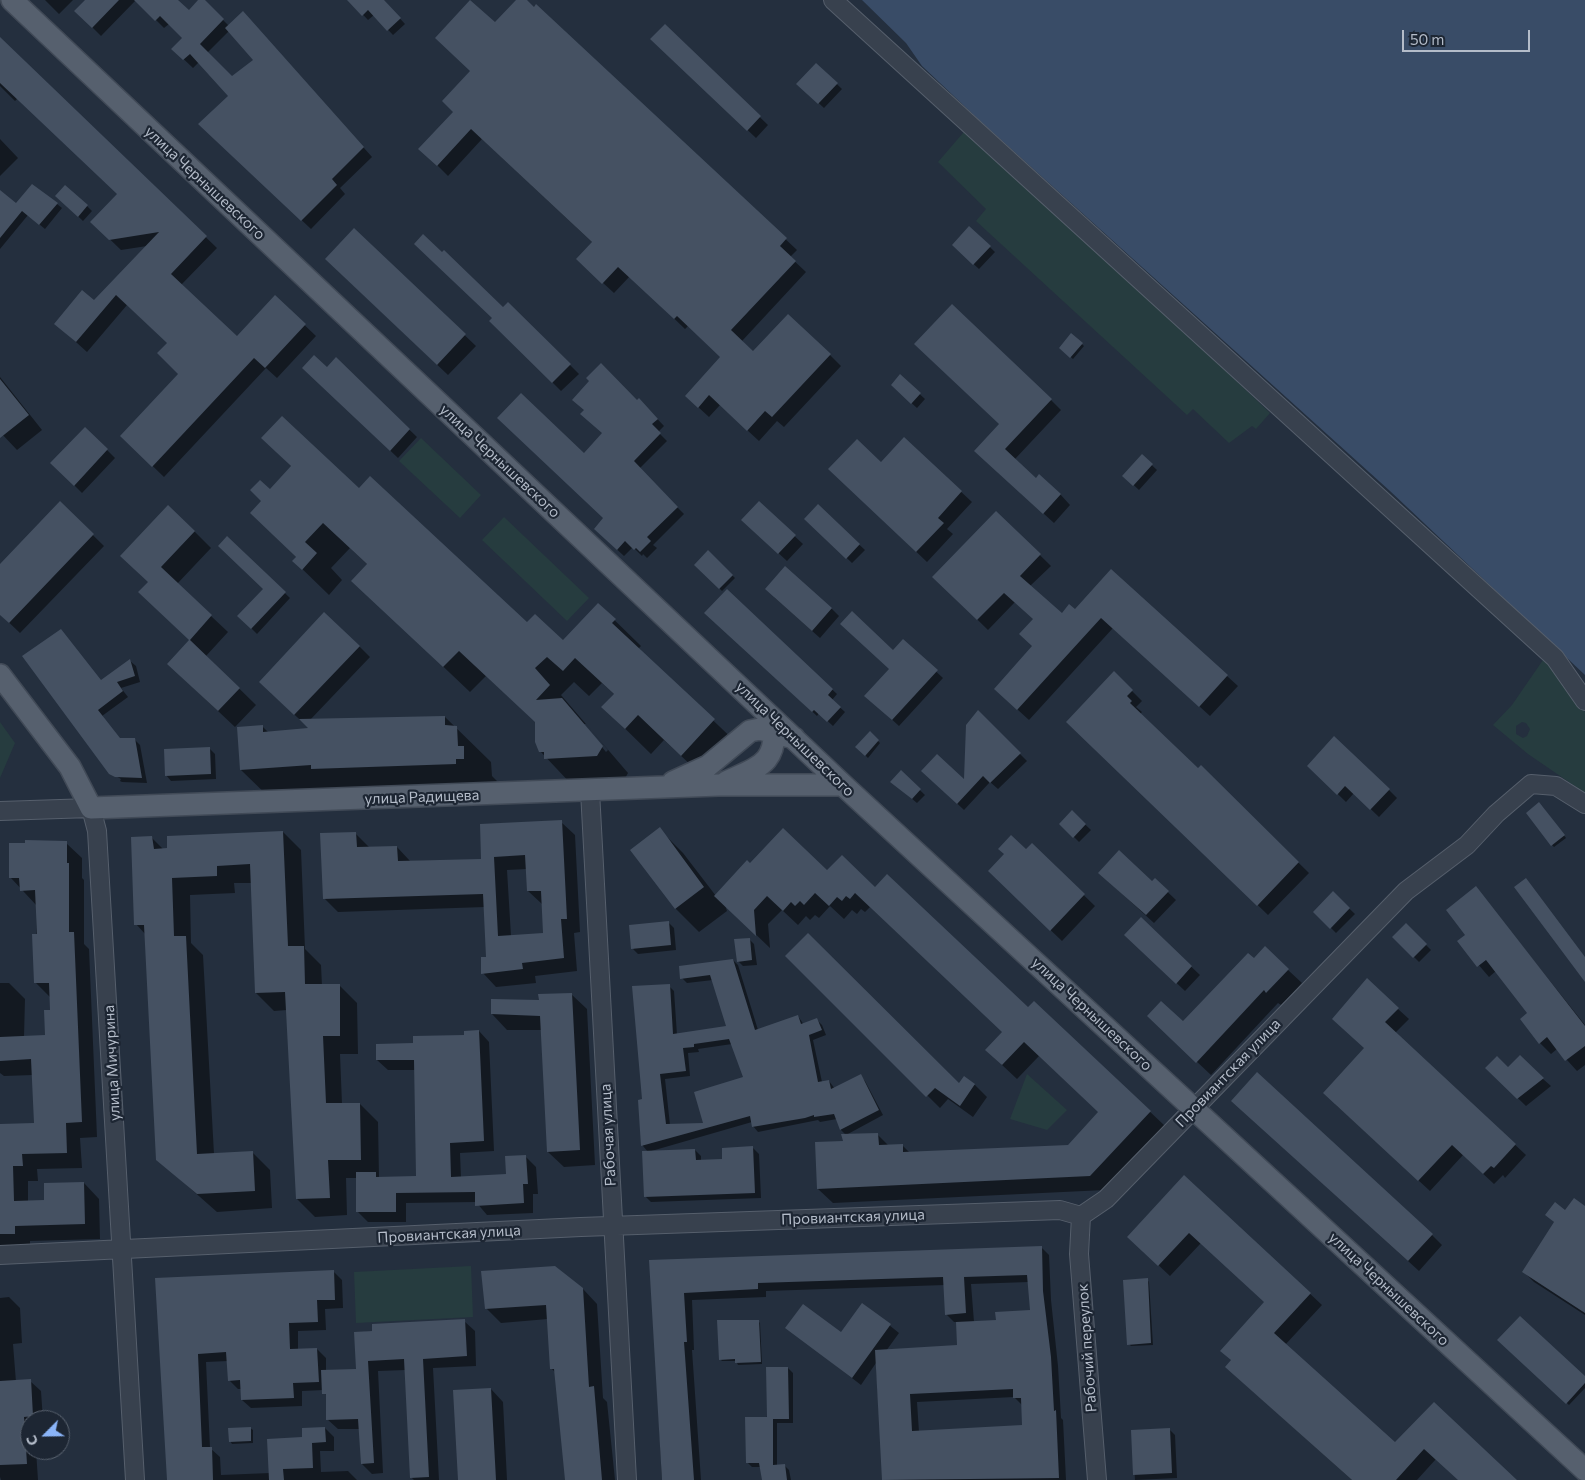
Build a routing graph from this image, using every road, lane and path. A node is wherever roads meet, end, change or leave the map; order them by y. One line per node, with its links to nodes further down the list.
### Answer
1 (12, 0): 5 (main road, улица Чернышевского)
2 (833, 0): 4 (street)
3 (0, 676): 11 (main road, улица Мичурина)
4 (1585, 701)
5 (781, 729): 6 (main road); 7 (main road, улица Чернышевского); 8 (main road)
6 (719, 785): 7 (main road, улица Радищева); 8 (main road, улица Радищева)
7 (843, 785): 13 (main road, улица Чернышевского)
8 (656, 788): 9 (main road, улица Радищева)
9 (590, 791): 11 (main road, улица Радищева); 15 (street, Рабочая улица)
10 (1585, 804): 13 (street, Провиантская улица)
11 (91, 808): 12 (street, улица Радищева); 16 (street, улица Мичурина)
12 (0, 811)
13 (1193, 1108): 14 (street, Провиантская улица); 18 (main road, улица Чернышевского)
14 (1081, 1216): 15 (street, Провиантская улица); 21 (street, Рабочий переулок)
15 (612, 1227): 16 (street, Провиантская улица); 20 (street, Рабочая улица)
16 (123, 1250): 17 (street, Провиантская улица); 19 (street, улица Мичурина)
17 (0, 1255)
18 (1585, 1470)
19 (135, 1480)
20 (627, 1480)
21 (1097, 1480)

